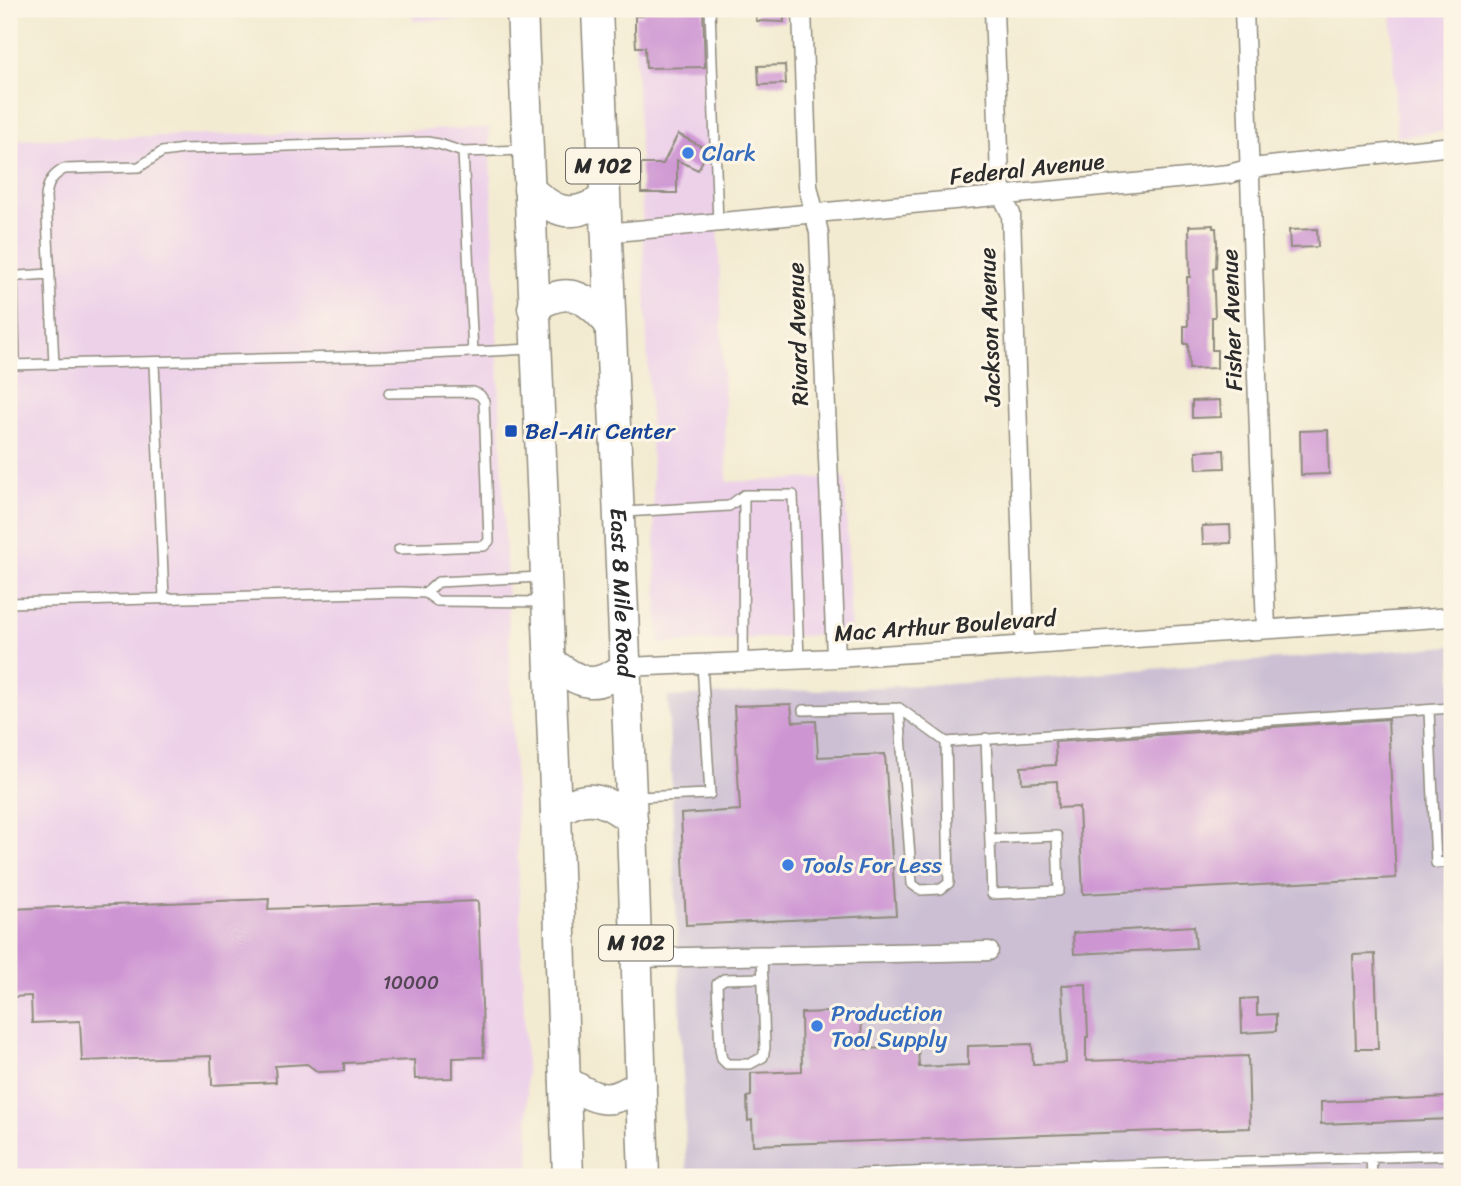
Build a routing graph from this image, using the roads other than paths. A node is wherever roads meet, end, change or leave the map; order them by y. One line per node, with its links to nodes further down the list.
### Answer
1 (522, 9): 8 (highway)
2 (597, 9): 13 (highway, East 8 Mile Road / M 102)
3 (710, 9): 15 (lane)
4 (802, 9): 14 (street, Rivard Avenue)
5 (994, 9): 12 (street, Jackson Avenue)
6 (1244, 9): 10 (street, Fisher Avenue)
7 (1452, 146): 10 (street, Federal Avenue)
8 (527, 150): 9 (lane); 11 (highway)
9 (463, 152): 17 (lane); 21 (lane)
10 (1252, 168): 12 (street, Federal Avenue); 34 (street, Fisher Avenue)
11 (529, 188): 13 (highway); 18 (highway)
12 (1002, 196): 14 (street, Federal Avenue); 35 (street, Jackson Avenue)
13 (604, 199): 16 (highway, East 8 Mile Road / M 102)
14 (813, 215): 15 (street, Federal Avenue); 36 (street, Rivard Avenue)
15 (718, 223): 16 (street, Federal Avenue)
16 (606, 233): 19 (highway, East 8 Mile Road / M 102)
17 (50, 274): 23 (lane); 24 (lane)
18 (533, 307): 19 (highway); 20 (highway)
19 (609, 323): 27 (highway, East 8 Mile Road / M 102)
20 (535, 349): 21 (lane); 29 (highway)
21 (473, 352): 22 (lane)
22 (154, 363): 23 (lane); 31 (lane)
23 (54, 364): 24 (lane)
24 (12, 365)
25 (389, 393): 28 (lane)
26 (744, 495): 27 (lane); 37 (lane); 38 (lane)
27 (619, 513): 41 (highway, East 8 Mile Road / M 102)
28 (399, 549)
29 (547, 589): 30 (lane); 30 (lane); 39 (highway)
30 (426, 593): 31 (lane)
31 (164, 598): 32 (lane)
32 (9, 603)
33 (1452, 617): 34 (street, Mac Arthur Boulevard)
34 (1266, 629): 35 (street, Mac Arthur Boulevard)
35 (1025, 645): 36 (street, Mac Arthur Boulevard)
36 (835, 658): 37 (street, Mac Arthur Boulevard)
37 (799, 660): 38 (street, Mac Arthur Boulevard)
38 (743, 661): 40 (street, Mac Arthur Boulevard)
39 (550, 662): 41 (highway); 49 (highway)
40 (702, 664): 41 (street, Mac Arthur Boulevard); 48 (lane)
41 (626, 667): 48 (highway, East 8 Mile Road / M 102)
42 (900, 708): 44 (lane); 47 (lane); 47 (lane)
43 (1452, 708): 45 (lane)
44 (803, 710)
45 (1429, 710): 46 (lane); 51 (lane)
46 (986, 738): 47 (lane); 50 (lane)
47 (946, 742)
48 (632, 808): 49 (highway); 54 (highway, East 8 Mile Road / M 102)
49 (556, 812): 56 (highway)
50 (990, 839): 50 (lane)
51 (1452, 862)
52 (989, 951): 53 (street)
53 (762, 956): 54 (street); 55 (lane)
54 (637, 958): 57 (highway, East 8 Mile Road / M 102)
55 (763, 978): 55 (lane)
56 (565, 1081): 57 (highway); 61 (highway)
57 (640, 1084): 62 (highway, East 8 Mile Road / M 102)
58 (1452, 1155): 59 (lane)
59 (1371, 1157): 60 (lane); 65 (lane)
60 (1091, 1166): 63 (lane); 64 (lane)
61 (568, 1177)
62 (644, 1177)
63 (788, 1177)
64 (1091, 1177)
65 (1372, 1177)

